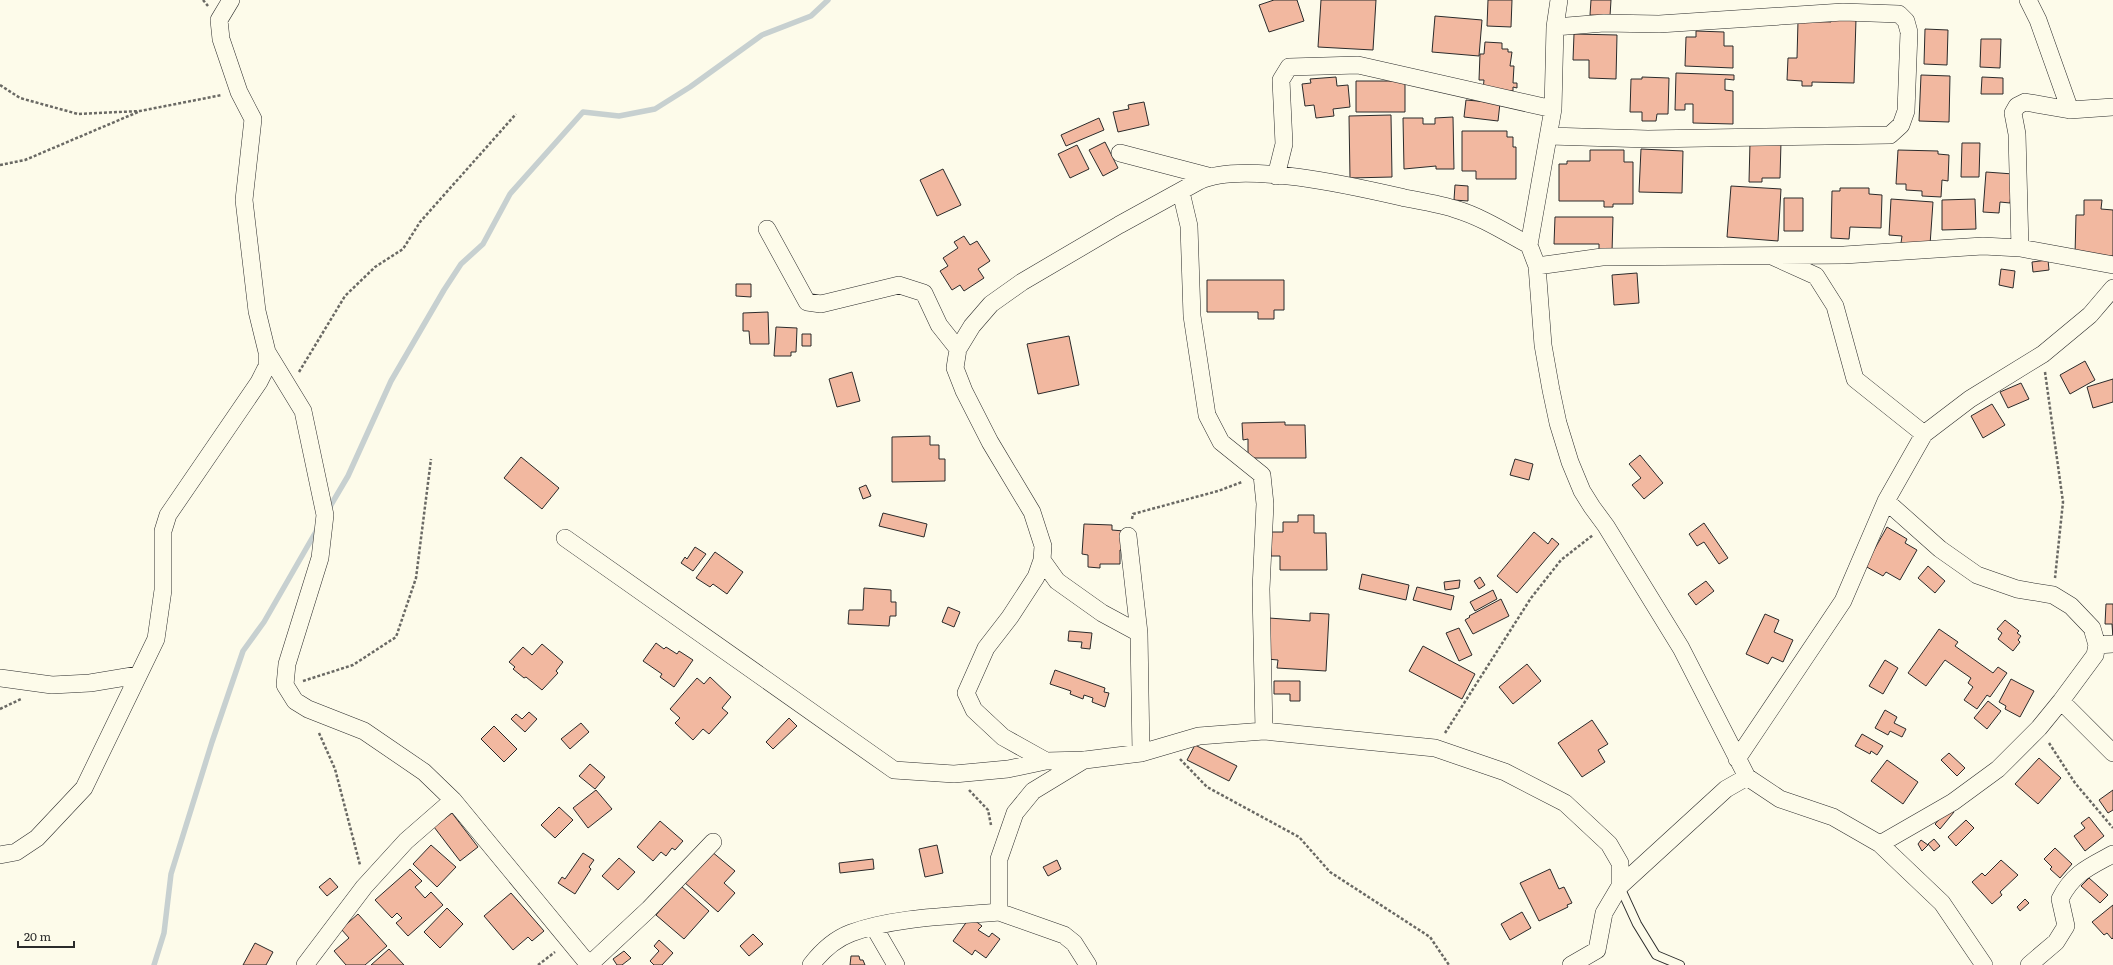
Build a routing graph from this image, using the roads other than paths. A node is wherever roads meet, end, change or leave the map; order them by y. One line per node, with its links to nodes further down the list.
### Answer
1 (231, 0): 21 (street)
2 (1559, 0): 4 (street)
3 (2028, 0): 7 (street)
4 (1555, 27): 6 (street); 8 (street)
5 (2113, 107): 7 (street)
6 (1553, 109): 8 (street); 11 (street)
7 (2070, 110): 15 (street)
8 (1549, 136): 14 (street)
9 (1120, 154): 10 (street)
10 (1208, 176): 11 (street); 12 (street)
11 (1276, 176): 14 (street)
12 (1181, 192): 20 (street); 32 (street)
13 (767, 229): 20 (street)
14 (1529, 245): 18 (street)
15 (2020, 248): 16 (street); 17 (street)
16 (1770, 255): 18 (street); 22 (street)
17 (2113, 265)
18 (1537, 266): 35 (street)
19 (2113, 288): 22 (street)
20 (958, 349): 26 (street)
21 (267, 352): 29 (street); 39 (street)
22 (1924, 434): 23 (street)
23 (1886, 501): 28 (street); 35 (street)
24 (1128, 536): 27 (street)
25 (565, 538): 37 (street)
26 (1042, 560): 27 (street); 37 (street)
27 (1139, 633): 33 (street)
28 (2105, 645): 31 (street)
29 (138, 675): 30 (street); 43 (street)
30 (0, 678)
31 (2061, 701): 34 (street); 41 (street)
32 (1264, 731): 33 (street); 44 (street)
33 (1141, 753): 36 (street)
34 (2113, 753)
35 (1737, 759): 38 (street)
36 (1084, 760): 37 (street); 45 (street)
37 (1046, 761)
38 (1747, 777): 41 (street); 44 (street)
39 (452, 800): 47 (street); 48 (street)
40 (713, 842): 48 (street)
41 (1880, 844): 54 (street)
42 (2113, 854): 55 (street)
43 (0, 855)
44 (1620, 886): 52 (street); 53 (lane)
45 (999, 912): 46 (street); 51 (street)
46 (874, 927): 49 (street); 50 (street)
47 (305, 965)
48 (589, 965)
49 (811, 965)
50 (896, 965)
51 (1088, 965)
52 (1571, 965)
53 (1680, 965)
54 (1984, 965)
55 (2029, 965)

